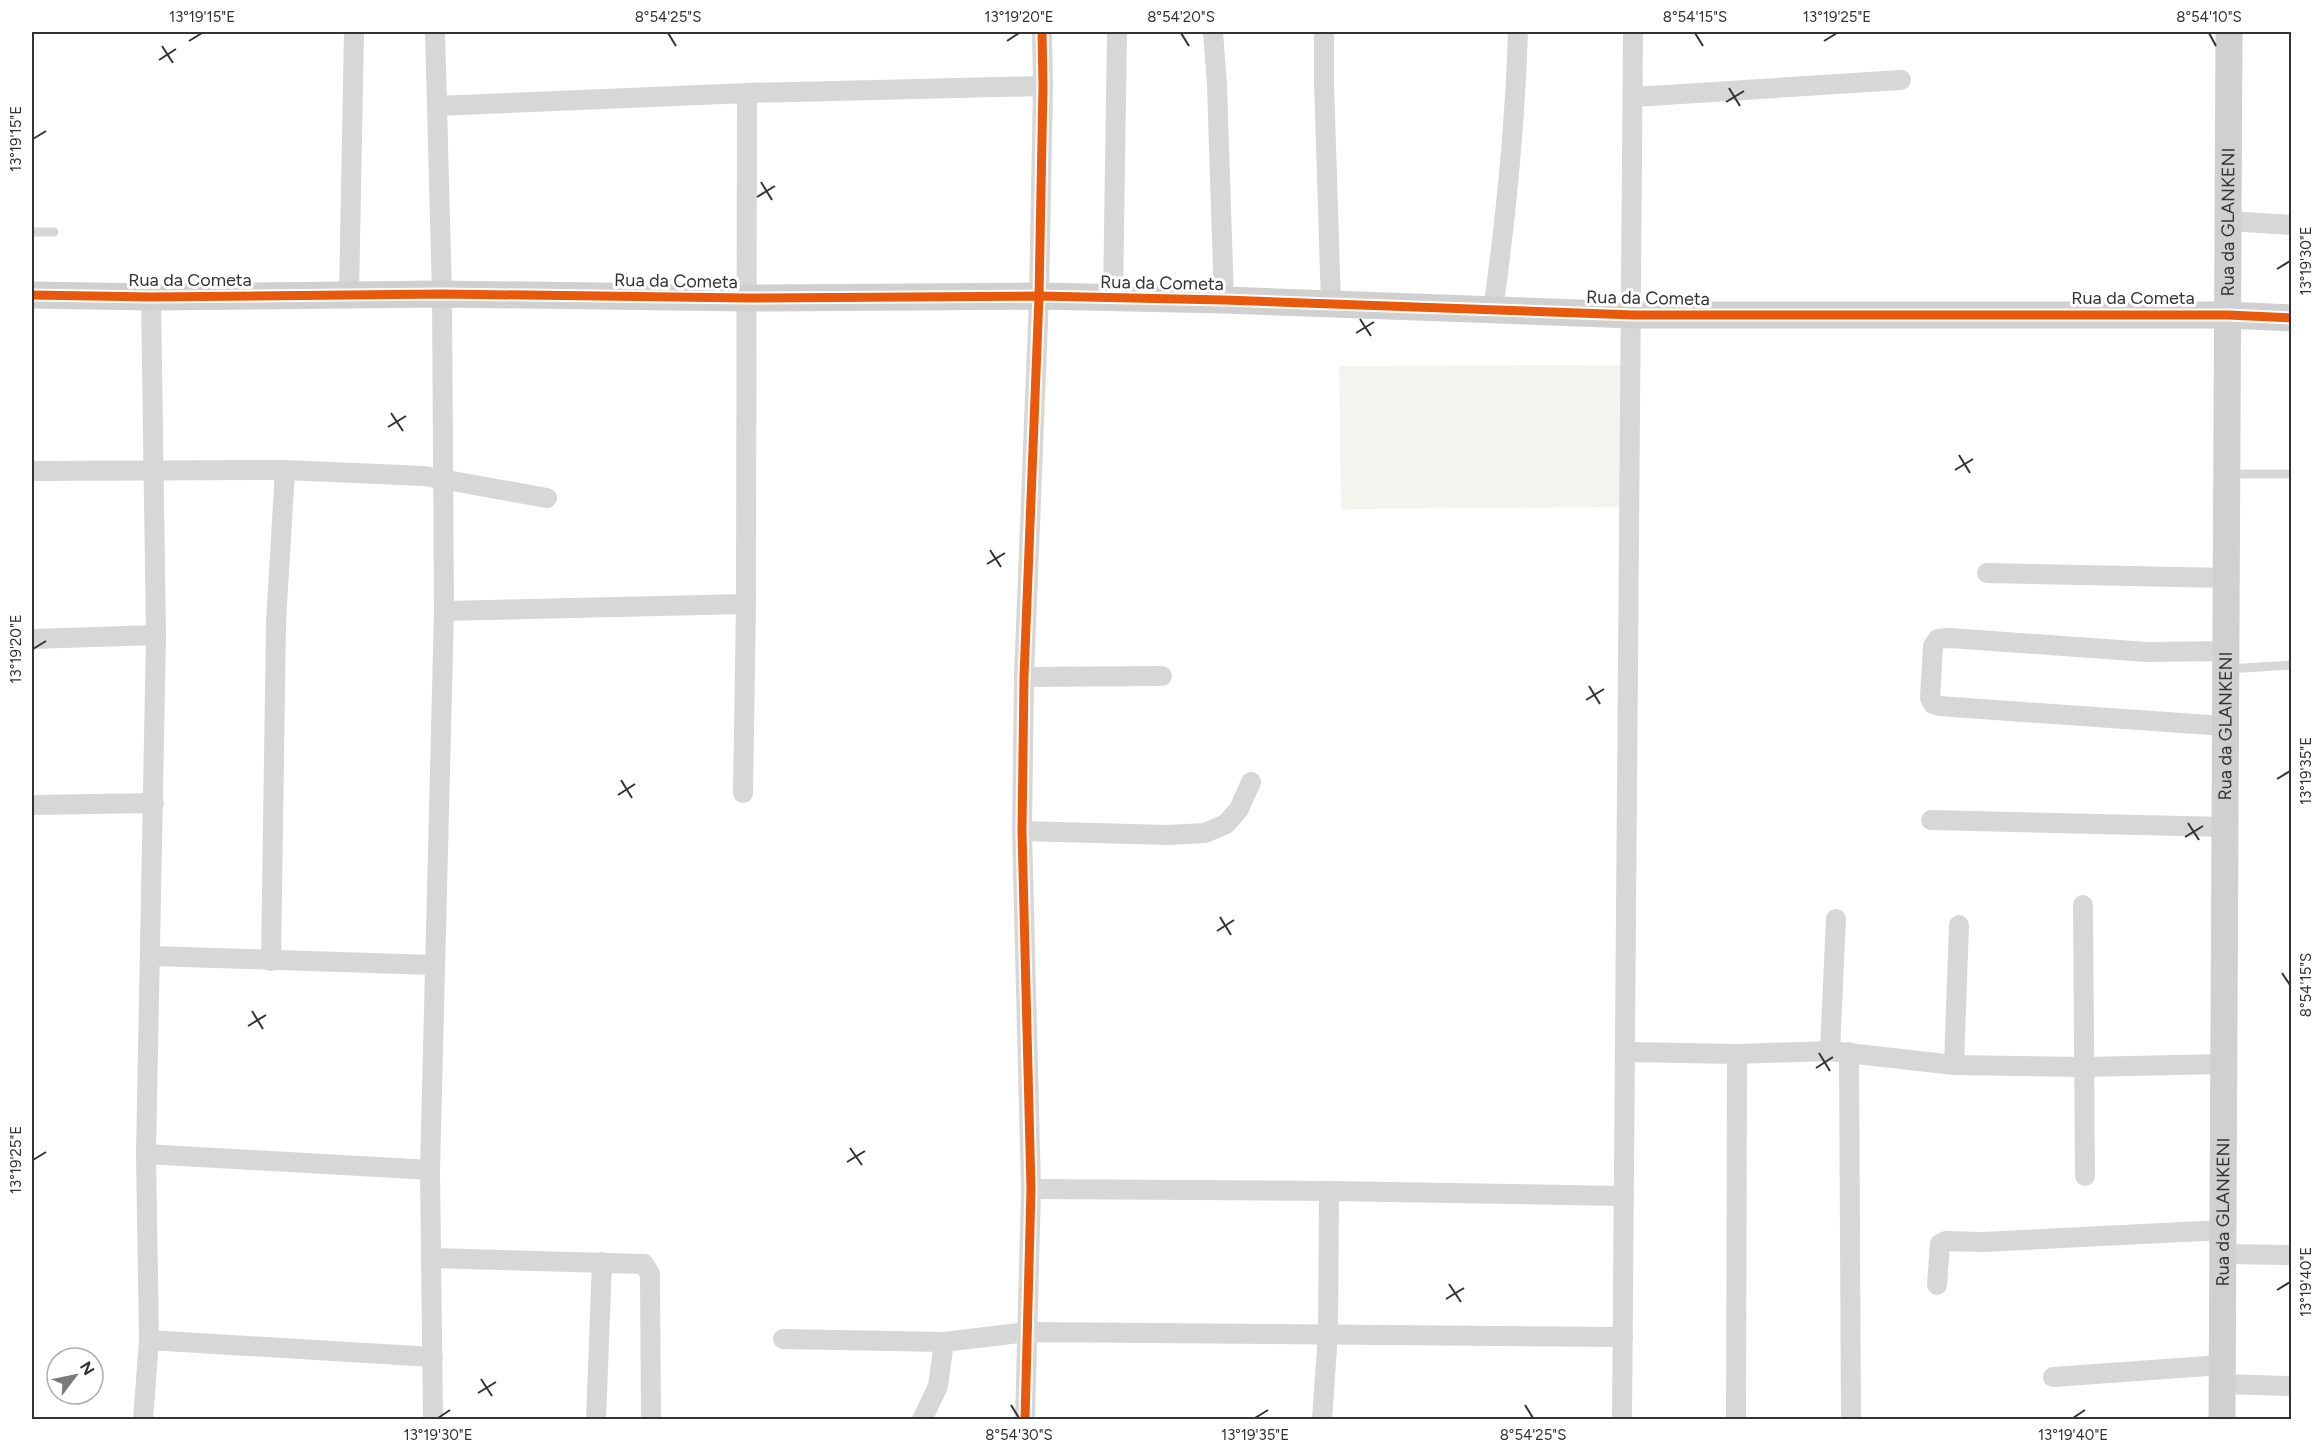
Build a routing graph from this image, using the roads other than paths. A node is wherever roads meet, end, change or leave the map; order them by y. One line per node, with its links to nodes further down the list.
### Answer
1 (354, 32): 21 (street)
2 (435, 32): 14 (street)
3 (1042, 32): 11 (street)
4 (1117, 32): 25 (street)
5 (1213, 32): 26 (street)
6 (1324, 32): 27 (street)
7 (1518, 32): 28 (street)
8 (1633, 32): 13 (street)
9 (2229, 32): 15 (street, Rua da GLANKENI)
10 (1901, 80): 13 (street)
11 (1043, 86): 12 (street); 22 (street)
12 (747, 93): 14 (street); 24 (street)
13 (1634, 97): 29 (street)
14 (437, 106): 19 (street)
15 (2229, 221): 16 (street); 30 (street, Rua da GLANKENI)
16 (2292, 225)
17 (32, 231): 18 (lane)
18 (54, 232)
19 (442, 294): 21 (street, Rua da Cometa); 24 (street, Rua da Cometa); 37 (street)
20 (32, 295): 23 (street, Rua da Cometa)
21 (349, 295): 23 (street, Rua da Cometa)
22 (1039, 296): 24 (street, Rua da Cometa); 25 (street, Rua da Cometa); 48 (street)
23 (151, 297): 34 (street)
24 (747, 298): 41 (street)
25 (1113, 299): 26 (street, Rua da Cometa)
26 (1224, 300): 27 (street, Rua da Cometa)
27 (1331, 304): 28 (street, Rua da Cometa)
28 (1493, 310): 29 (street, Rua da Cometa)
29 (1633, 315): 30 (street, Rua da Cometa); 64 (street)
30 (2228, 315): 31 (street, Rua da Cometa); 35 (street, Rua da GLANKENI)
31 (2292, 318)
32 (285, 470): 34 (street); 37 (street); 61 (street)
33 (32, 471): 34 (street)
34 (153, 472): 43 (street)
35 (2228, 474): 36 (lane); 40 (street, Rua da GLANKENI)
36 (2292, 474)
37 (443, 480): 38 (street); 42 (street)
38 (547, 498)
39 (1987, 573): 40 (street)
40 (2227, 578): 45 (street, Rua da GLANKENI)
41 (746, 604): 42 (street); 51 (street)
42 (444, 612): 62 (street)
43 (156, 635): 44 (street); 52 (street)
44 (32, 639)
45 (2226, 660): 46 (lane); 49 (street, Rua da GLANKENI); 49 (street)
46 (2292, 665)
47 (1162, 676): 48 (street)
48 (1024, 677): 56 (street)
49 (2224, 726): 55 (street, Rua da GLANKENI)
50 (1251, 782): 56 (street)
51 (743, 793)
52 (154, 803): 53 (street); 60 (street)
53 (32, 805)
54 (1931, 820): 55 (street)
55 (2226, 827): 66 (street, Rua da GLANKENI)
56 (1022, 831): 72 (street)
57 (2083, 905): 68 (street)
58 (1836, 919): 63 (street)
59 (1959, 925): 67 (street)
60 (151, 956): 61 (street); 69 (street)
61 (271, 961): 62 (street)
62 (434, 965): 70 (street)
63 (1839, 1051): 65 (street); 67 (street); 99 (street)
64 (1626, 1052): 65 (street); 74 (street)
65 (1737, 1054): 98 (street)
66 (2224, 1064): 68 (street); 75 (street, Rua da GLANKENI)
67 (1954, 1065): 68 (street)
68 (2083, 1067): 71 (street)
69 (146, 1154): 70 (street); 84 (street)
70 (430, 1170): 77 (street)
71 (2085, 1176)
72 (1031, 1189): 73 (street); 80 (street)
73 (1329, 1191): 74 (street); 81 (street)
74 (1624, 1196): 82 (street)
75 (2223, 1242): 76 (street); 79 (street); 87 (street, Rua da GLANKENI)
76 (2292, 1255)
77 (432, 1258): 78 (street); 86 (street)
78 (602, 1262): 92 (street); 93 (street)
79 (1936, 1285)
80 (1027, 1332): 81 (street); 85 (street); 95 (street)
81 (1328, 1333): 82 (street); 96 (street)
82 (1623, 1337): 97 (street)
83 (783, 1339): 85 (street)
84 (148, 1340): 86 (street); 90 (street)
85 (944, 1342): 94 (street)
86 (433, 1357): 91 (street)
87 (2222, 1375): 88 (street); 89 (street); 100 (street, Rua da GLANKENI)
88 (2053, 1377)
89 (2292, 1386)
90 (143, 1419)
91 (433, 1419)
92 (596, 1419)
93 (651, 1419)
94 (922, 1419)
95 (1025, 1419)
96 (1322, 1419)
97 (1622, 1419)
98 (1736, 1419)
99 (1851, 1419)
100 (2222, 1419)

